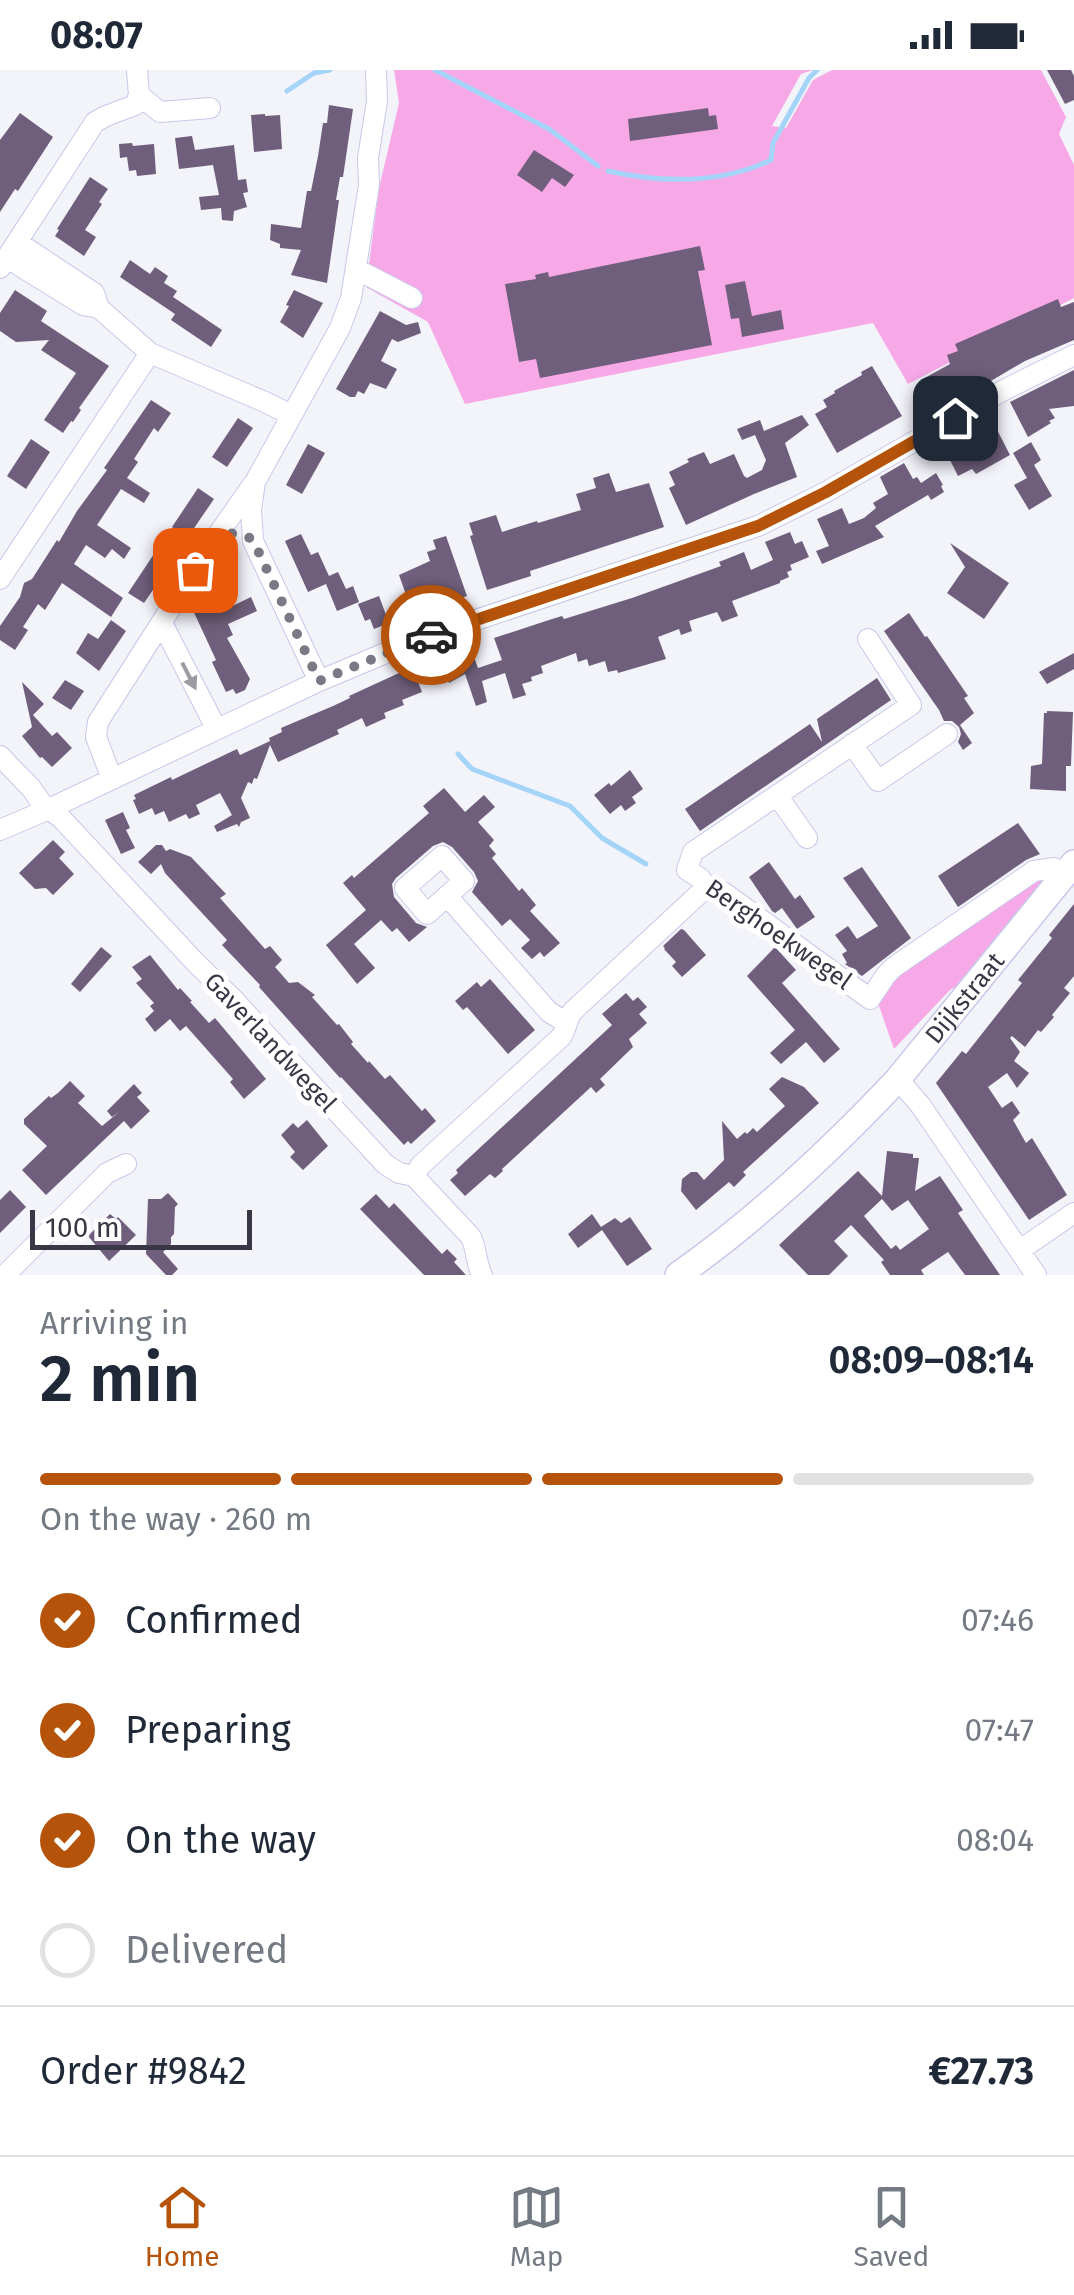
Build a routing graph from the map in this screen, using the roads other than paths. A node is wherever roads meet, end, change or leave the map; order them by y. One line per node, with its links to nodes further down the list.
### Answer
1 (137, 70): 3 (street)
2 (376, 70): 6 (street)
3 (139, 94): 4 (street); 5 (street)
4 (210, 108)
5 (8, 256): 8 (street)
6 (356, 270): 7 (street); 10 (street)
7 (412, 298)
8 (150, 353): 10 (street); 14 (street)
9 (1074, 355): 17 (street)
10 (292, 415): 11 (street)
11 (255, 482): 12 (street); 13 (street)
12 (253, 540): 13 (street); 17 (street)
13 (212, 544): 15 (street)
14 (0, 579)
15 (162, 624): 18 (street, one-way to 18); 22 (street)
16 (868, 640): 20 (street)
17 (319, 681): 18 (street)
18 (216, 728): 22 (street)
19 (946, 734): 20 (street)
20 (852, 744): 23 (street)
21 (0, 756): 24 (street, Gaverlandwegel)
22 (112, 779): 24 (street)
23 (777, 795): 26 (street); 28 (street, Berghoekwegel)
24 (48, 809): 25 (street); 34 (street, Gaverlandwegel)
25 (0, 830)
26 (806, 838)
27 (1069, 868): 30 (street, Dijkstraat); 32 (main road, Dijkstraat)
28 (708, 889): 30 (street, Berghoekwegel); 31 (street)
29 (447, 896): 31 (street)
30 (870, 999)
31 (567, 1023): 34 (street)
32 (898, 1079): 36 (street); 39 (main road, Dijkstraat)
33 (126, 1164): 37 (street)
34 (414, 1176): 38 (street, Gaverlandwegel)
35 (1074, 1213): 36 (street)
36 (1020, 1250): 40 (street)
37 (5, 1275)
38 (482, 1275)
39 (678, 1275)
40 (1036, 1275)

